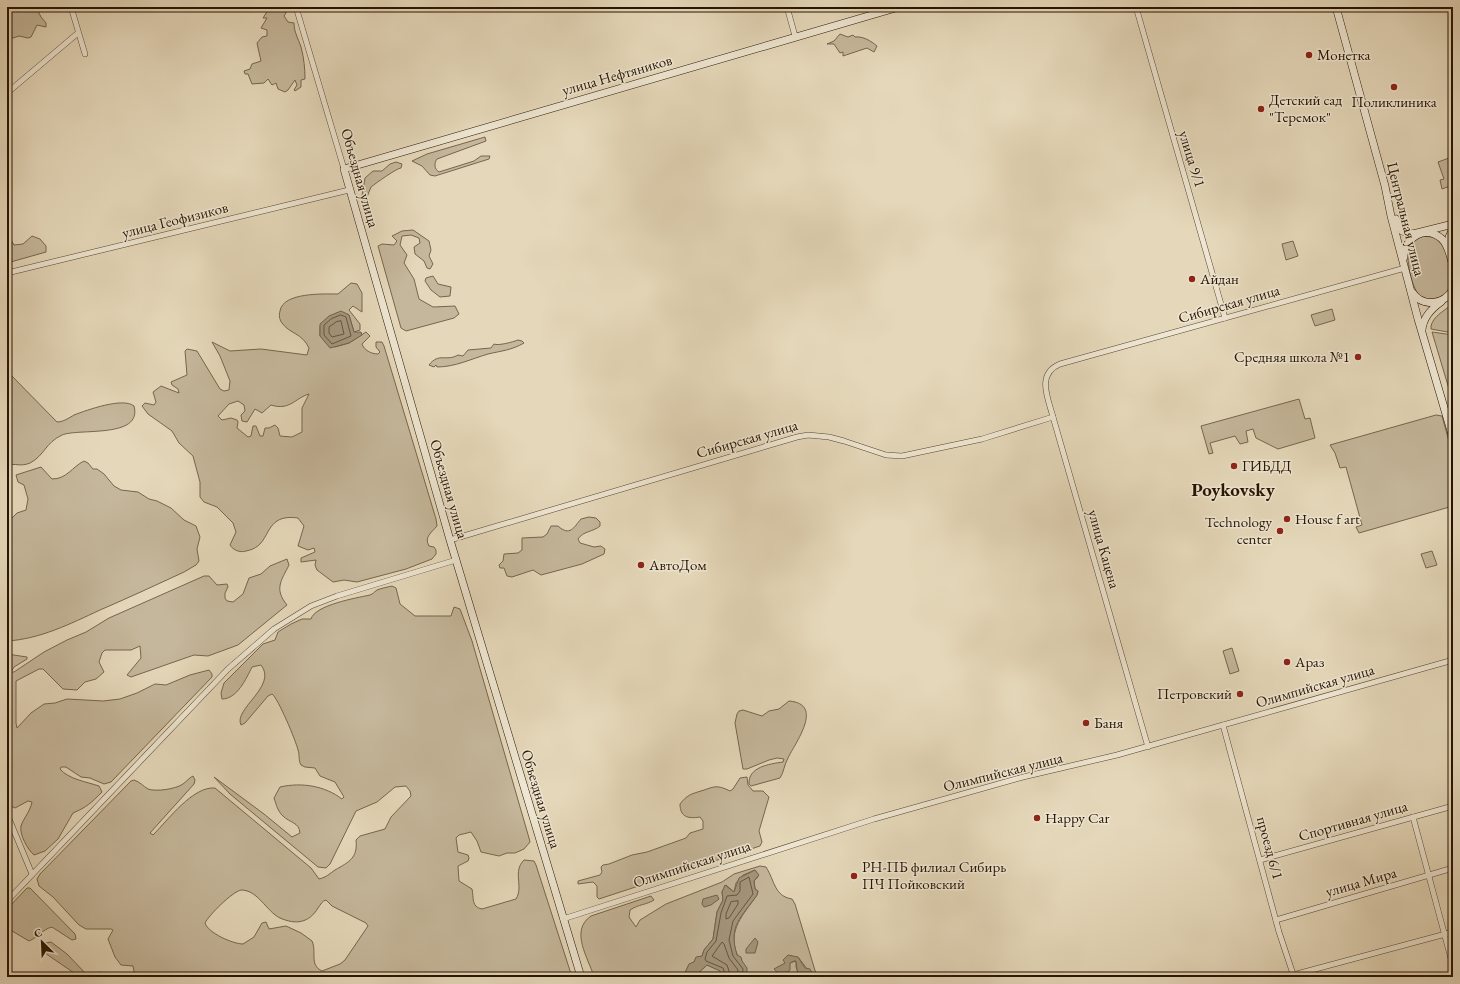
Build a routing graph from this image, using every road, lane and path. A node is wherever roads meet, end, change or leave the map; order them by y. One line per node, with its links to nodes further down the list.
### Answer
1 (70, 7): 7 (street)
2 (296, 7): 11 (street, Объездная улица)
3 (787, 7): 8 (street)
4 (899, 7): 8 (street, улица Нефтяников)
5 (1136, 7): 24 (street, улица 9/1)
6 (1336, 7): 13 (street, Центральная улица)
7 (78, 33): 9 (street); 10 (street)
8 (795, 36): 11 (street, улица Нефтяников)
9 (85, 54)
10 (7, 92)
11 (344, 168): 12 (street, Объездная улица)
12 (349, 190): 20 (street, улица Геофизиков); 29 (street, Объездная улица)
13 (1386, 191): 16 (street); 18 (street, Центральная улица)
14 (1453, 224): 16 (street)
15 (1453, 229): 17 (street)
16 (1419, 233): 17 (street); 18 (street)
17 (1449, 251): 19 (street)
18 (1404, 265): 21 (street, Центральная улица); 24 (street, Сибирская улица)
19 (1453, 266)
20 (7, 273)
21 (1410, 286): 23 (street); 25 (street, Центральная улица)
22 (1453, 289): 23 (street)
23 (1445, 298): 25 (street)
24 (1226, 318): 26 (street, Сибирская улица)
25 (1422, 332): 28 (street, Центральная улица)
26 (1060, 364): 27 (street, улица Кацена)
27 (1053, 417): 29 (street, Сибирская улица); 33 (street, улица Кацена)
28 (1453, 438)
29 (450, 540): 30 (street, Объездная улица)
30 (456, 560): 39 (street); 42 (street, Объездная улица)
31 (1453, 660): 32 (street, Олимпийская улица)
32 (1223, 726): 33 (street, Олимпийская улица); 37 (street, проезд 6/1)
33 (1148, 747): 42 (street, Олимпийская улица)
34 (1453, 806): 36 (street, Спортивная улица)
35 (7, 814): 39 (street)
36 (1413, 817): 37 (street, Спортивная улица); 40 (street)
37 (1260, 860): 43 (street, проезд 6/1)
38 (1453, 868): 40 (street, улица Мира)
39 (32, 874): 41 (street)
40 (1428, 876): 43 (street, улица Мира); 45 (street)
41 (7, 901)
42 (563, 919): 48 (street, Объездная улица)
43 (1276, 920): 47 (street, проезд 6/1)
44 (1453, 932): 45 (street)
45 (1444, 935): 46 (street); 47 (street)
46 (1453, 966)
47 (1293, 976)
48 (581, 977)

